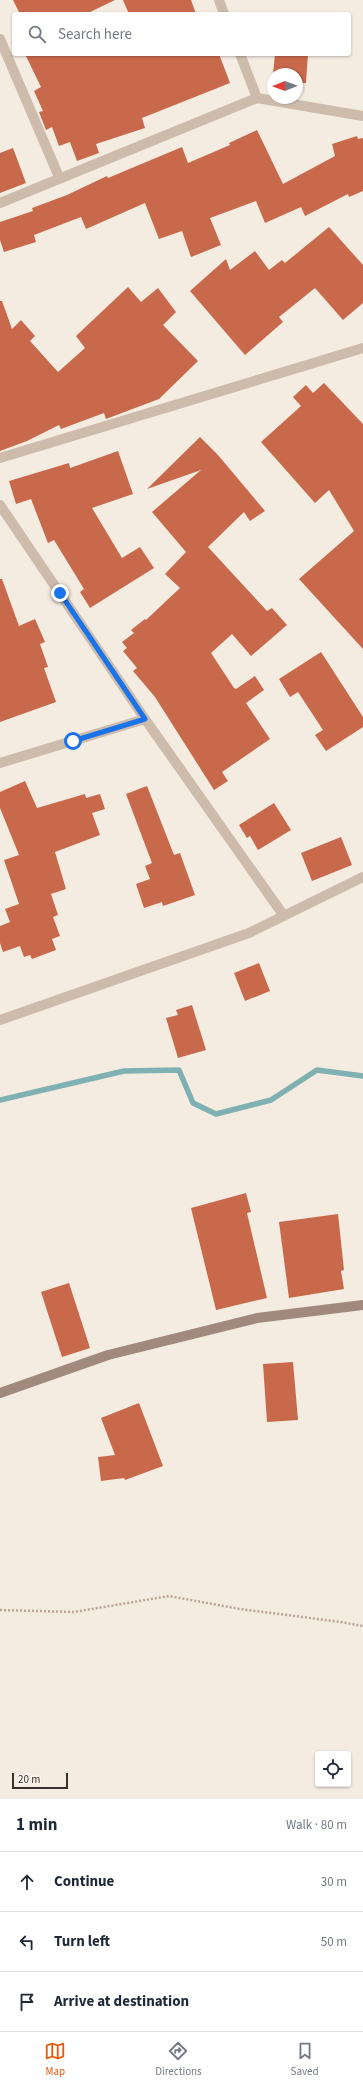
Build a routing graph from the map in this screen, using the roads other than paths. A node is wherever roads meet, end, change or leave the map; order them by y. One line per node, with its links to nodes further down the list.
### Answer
1 (219, 0): 2 (street)
2 (223, 12)
3 (0, 39): 7 (street)
4 (241, 56): 5 (street)
5 (257, 98): 6 (street); 7 (street)
6 (363, 116)
7 (59, 177): 8 (street)
8 (0, 203)
9 (363, 348): 10 (street)
10 (0, 458)
11 (0, 505): 12 (street)
12 (145, 719): 13 (street); 15 (street)
13 (0, 763)
14 (363, 877): 15 (street)
15 (284, 916): 16 (street)
16 (0, 1020)
17 (363, 1305): 18 (street)
18 (0, 1393)

